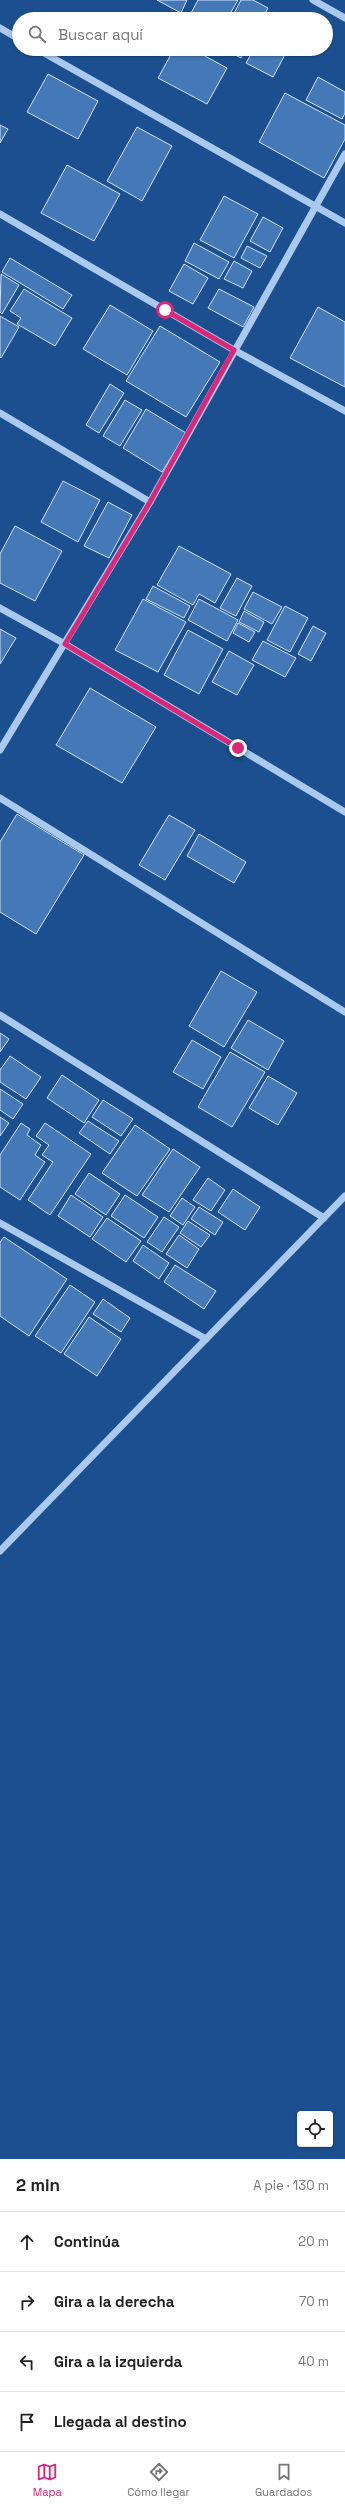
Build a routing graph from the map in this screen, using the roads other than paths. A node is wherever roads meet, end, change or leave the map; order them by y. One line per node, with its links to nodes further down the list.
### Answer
1 (313, 0): 2 (street)
2 (345, 18)
3 (0, 28): 4 (street)
4 (12, 35)
5 (49, 56): 7 (street)
6 (345, 154): 7 (street)
7 (315, 207): 9 (street); 10 (street)
8 (0, 214): 10 (street)
9 (345, 223)
10 (234, 350): 11 (street); 13 (street)
11 (345, 411)
12 (0, 413): 13 (street)
13 (150, 502): 15 (street)
14 (0, 608): 15 (street)
15 (65, 644): 16 (street); 18 (street)
16 (0, 750)
17 (0, 798): 19 (street)
18 (345, 812)
19 (345, 1012)
20 (0, 1015): 22 (street)
21 (345, 1196): 22 (street)
22 (324, 1218): 24 (street)
23 (0, 1222): 24 (street)
24 (206, 1339): 25 (street)
25 (0, 1551)

